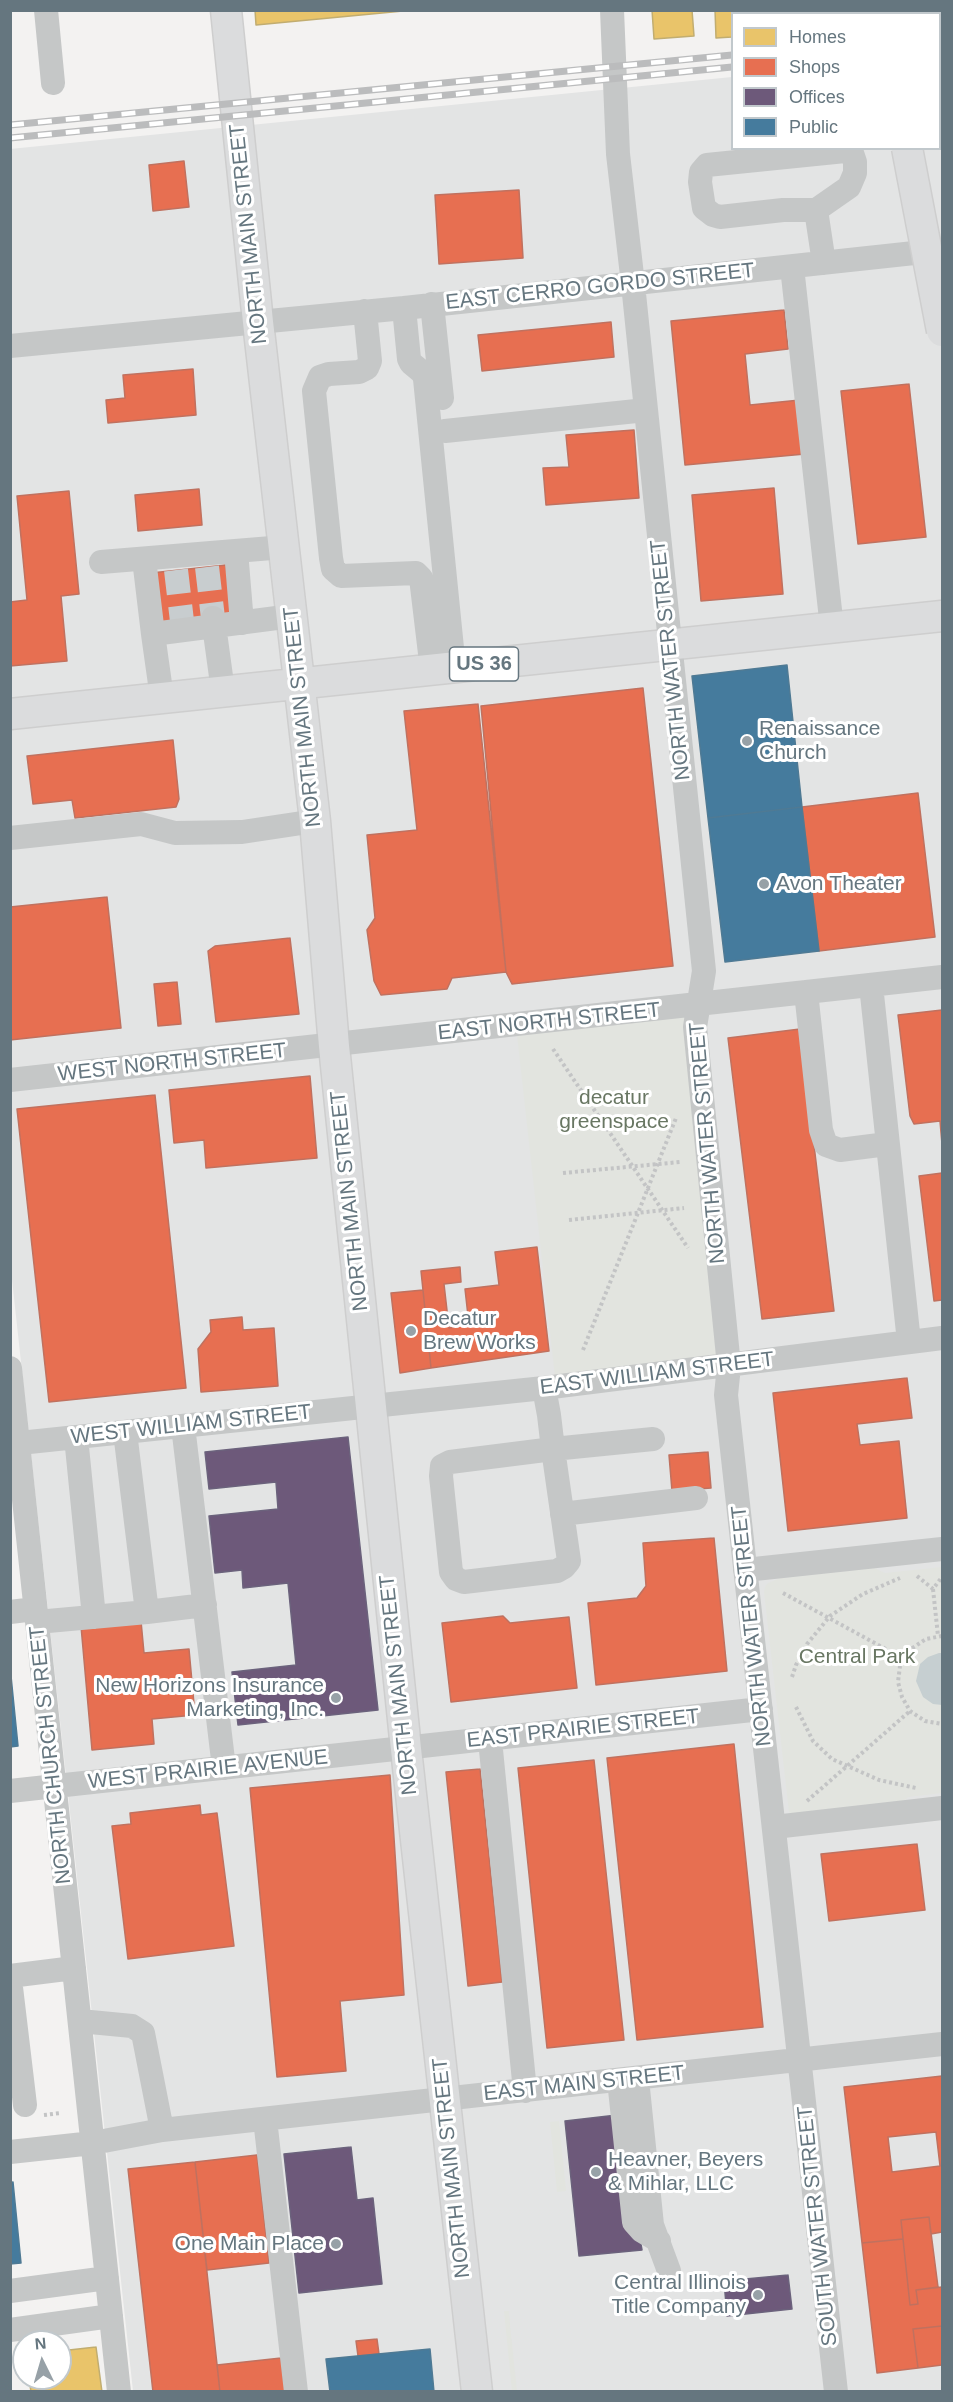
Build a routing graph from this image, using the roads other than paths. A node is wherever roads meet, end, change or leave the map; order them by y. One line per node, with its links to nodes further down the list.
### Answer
1 (46, 10): 4 (street)
2 (226, 10): 14 (main road, NORTH MAIN STREET)
3 (612, 10): 10 (street, NORTH WATER STREET)
4 (53, 83)
5 (907, 150): 15 (main road, bridge)
6 (816, 210): 6 (street); 8 (street)
7 (942, 250): 8 (street, EAST CERRO GORDO STREET)
8 (824, 263): 9 (street, EAST CERRO GORDO STREET)
9 (792, 267): 10 (street, EAST CERRO GORDO STREET); 30 (street)
10 (633, 284): 11 (street, EAST CERRO GORDO STREET); 19 (street, NORTH WATER STREET)
11 (432, 304): 12 (street, EAST CERRO GORDO STREET); 20 (street)
12 (404, 308): 13 (street, EAST CERRO GORDO STREET); 17 (street)
13 (365, 311): 14 (street, EAST CERRO GORDO STREET); 18 (street)
14 (258, 322): 16 (street, EAST CERRO GORDO STREET); 21 (main road, NORTH MAIN STREET)
15 (942, 331)
16 (10, 346)
17 (413, 364): 18 (street); 25 (street)
18 (368, 368): 25 (street)
19 (646, 410): 20 (street); 32 (street, NORTH WATER STREET)
20 (446, 431): 33 (street)
21 (284, 547): 22 (street); 26 (main road, NORTH MAIN STREET)
22 (236, 551): 23 (street); 29 (street)
23 (144, 559): 24 (street); 31 (street)
24 (101, 562)
25 (436, 600): 33 (street)
26 (292, 616): 29 (street); 34 (main road, NORTH MAIN STREET)
27 (942, 616): 30 (main road, US 36)
28 (213, 622): 29 (street); 31 (street); 35 (street)
29 (242, 623)
30 (832, 628): 32 (main road, US 36)
31 (153, 634): 36 (street)
32 (669, 645): 33 (main road, US 36); 43 (street, NORTH WATER STREET)
33 (452, 668): 34 (main road, US 36)
34 (300, 684): 35 (main road, US 36); 38 (main road, NORTH MAIN STREET)
35 (223, 692): 36 (main road, US 36)
36 (162, 698): 37 (main road, US 36)
37 (10, 714)
38 (315, 821): 39 (street); 44 (main road, NORTH MAIN STREET)
39 (10, 838)
40 (942, 977): 41 (street, EAST NORTH STREET)
41 (871, 985): 42 (street, EAST NORTH STREET); 46 (street)
42 (806, 992): 43 (street, EAST NORTH STREET); 46 (street)
43 (699, 1004): 44 (street, EAST NORTH STREET); 49 (street, NORTH WATER STREET)
44 (334, 1046): 45 (street, WEST NORTH STREET); 52 (main road, NORTH MAIN STREET)
45 (10, 1080)
46 (887, 1144): 48 (street)
47 (942, 1338): 48 (street, EAST WILLIAM STREET)
48 (909, 1342): 49 (street, EAST WILLIAM STREET)
49 (729, 1366): 51 (street, EAST WILLIAM STREET); 62 (street, NORTH WATER STREET)
50 (10, 1368): 57 (street, NORTH CHURCH STREET)
51 (544, 1388): 52 (street, EAST WILLIAM STREET); 58 (street)
52 (371, 1407): 53 (street, WEST WILLIAM STREET); 70 (main road, NORTH MAIN STREET)
53 (183, 1426): 54 (street, WEST WILLIAM STREET); 63 (street)
54 (126, 1432): 55 (street, WEST WILLIAM STREET); 65 (street)
55 (76, 1437): 57 (street, WEST WILLIAM STREET); 67 (street)
56 (653, 1439): 58 (street)
57 (14, 1444): 66 (street, NORTH CHURCH STREET)
58 (554, 1449): 60 (street); 60 (street)
59 (696, 1498): 60 (street)
60 (562, 1514)
61 (942, 1549): 62 (street)
62 (745, 1570): 68 (street, NORTH WATER STREET)
63 (205, 1605): 65 (street); 71 (street)
64 (10, 1612): 66 (street)
65 (147, 1612): 67 (street)
66 (36, 1616): 67 (street); 72 (street, NORTH CHURCH STREET)
67 (94, 1617)
68 (761, 1708): 69 (street, EAST PRAIRIE STREET); 75 (street, NORTH WATER STREET)
69 (490, 1740): 70 (street, EAST PRAIRIE STREET); 82 (street)
70 (406, 1749): 71 (street, WEST PRAIRIE AVENUE); 83 (main road, NORTH MAIN STREET)
71 (224, 1768): 72 (street, WEST PRAIRIE AVENUE)
72 (54, 1786): 73 (street, WEST PRAIRIE AVENUE); 76 (street, NORTH CHURCH STREET)
73 (10, 1791)
74 (942, 1808): 75 (street)
75 (774, 1827): 80 (street, NORTH WATER STREET)
76 (74, 1968): 77 (street); 78 (street, NORTH CHURCH STREET)
77 (10, 1977): 84 (street)
78 (80, 2021): 86 (street); 87 (street, NORTH CHURCH STREET)
79 (942, 2044): 80 (street, EAST MAIN STREET)
80 (800, 2060): 81 (street, EAST MAIN STREET); 98 (street, SOUTH WATER STREET)
81 (628, 2080): 82 (street, EAST MAIN STREET); 90 (street)
82 (525, 2091): 83 (street, EAST MAIN STREET)
83 (444, 2100): 85 (street, EAST MAIN STREET); 97 (main road, NORTH MAIN STREET)
84 (25, 2105)
85 (265, 2119): 86 (street, EAST MAIN STREET); 96 (street)
86 (158, 2131): 87 (street, EAST MAIN STREET)
87 (93, 2135): 88 (street); 89 (street); 91 (street, NORTH CHURCH STREET)
88 (10, 2137)
89 (10, 2152)
90 (669, 2271)
91 (107, 2278): 92 (street); 93 (street, NORTH CHURCH STREET)
92 (10, 2291)
93 (111, 2316): 94 (street); 95 (street, NORTH CHURCH STREET)
94 (10, 2330)
95 (119, 2391)
96 (296, 2391)
97 (477, 2391)
98 (836, 2391)

